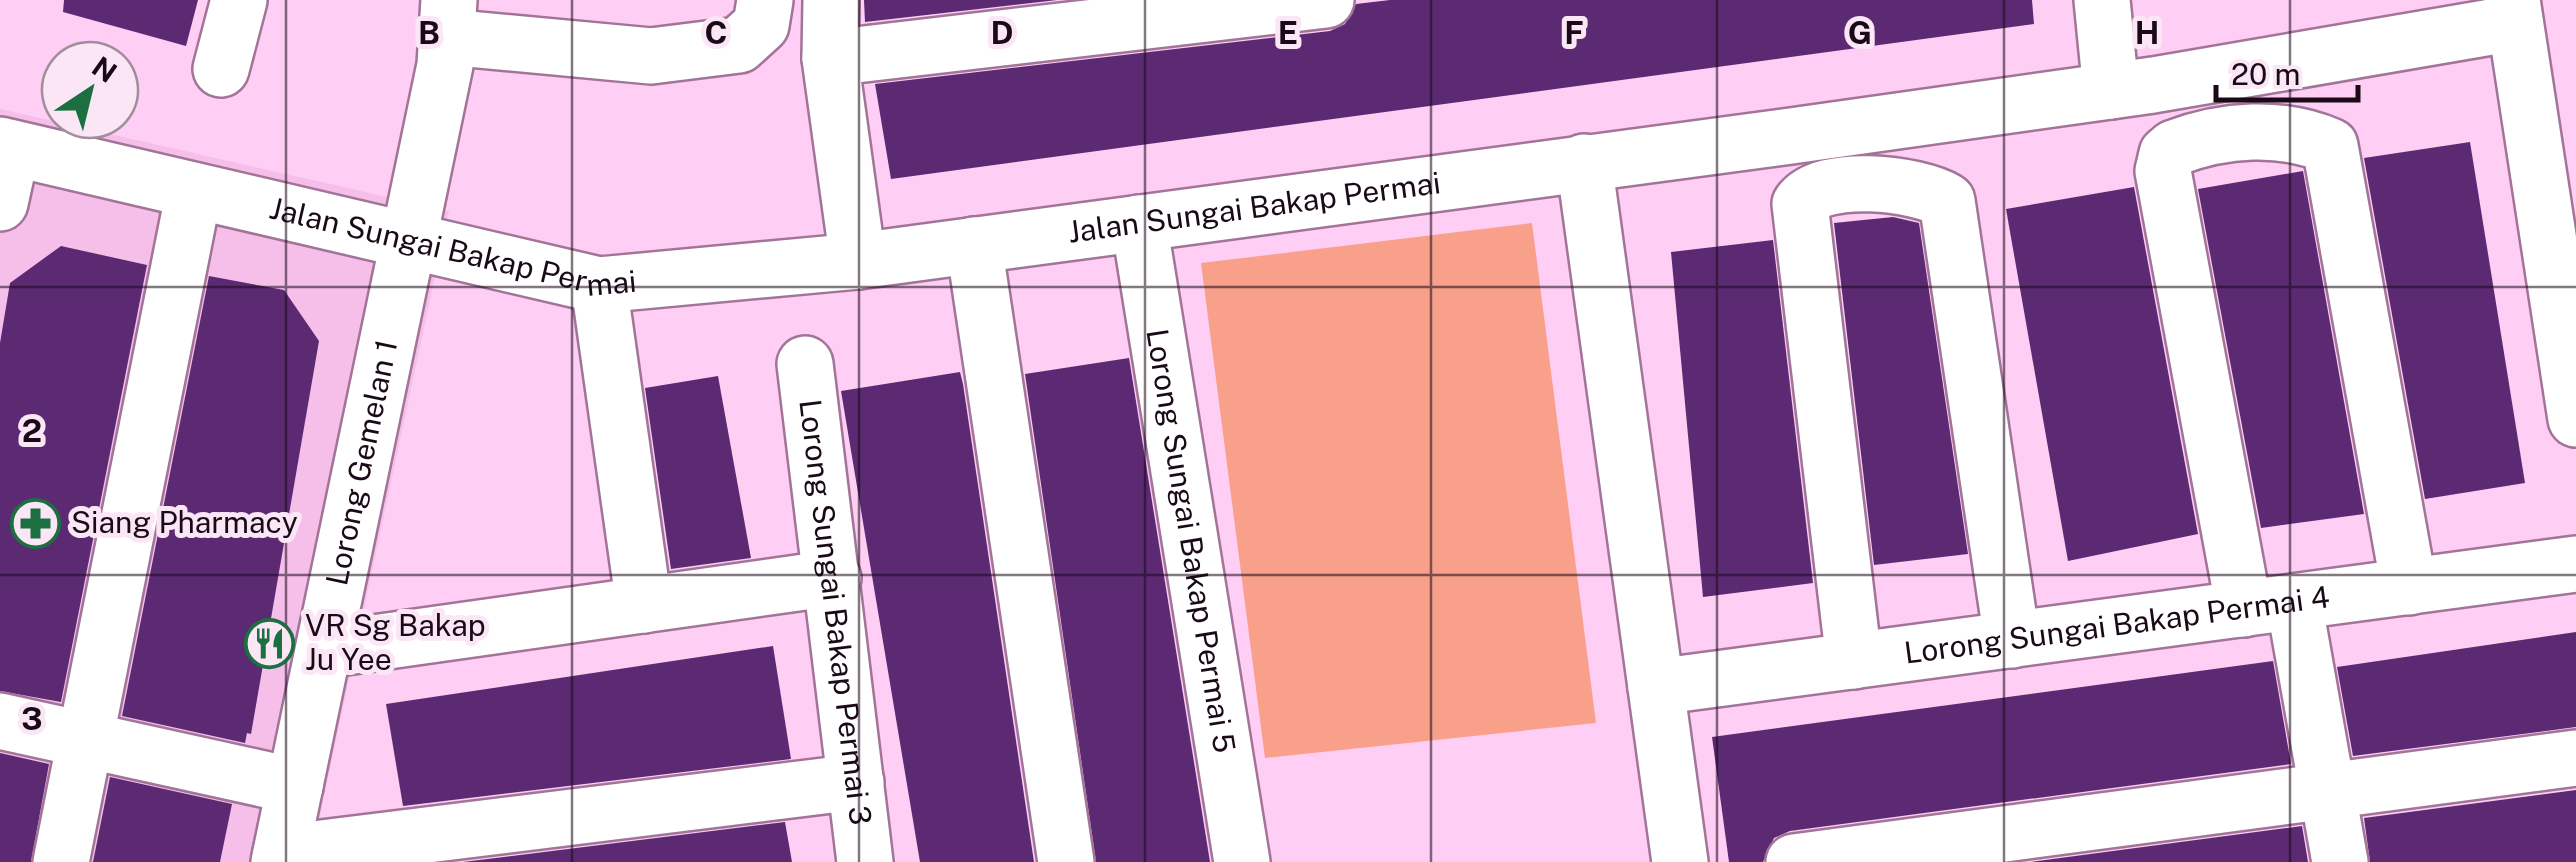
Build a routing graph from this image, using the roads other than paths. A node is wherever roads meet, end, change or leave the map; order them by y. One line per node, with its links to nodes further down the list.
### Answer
1 (239, 0): 9 (street)
2 (764, 0): 7 (street)
3 (831, 0): 8 (street)
4 (1326, 0): 8 (street)
5 (2102, 0): 10 (street)
6 (2513, 11): 10 (street, Jalan Sungai Bakap Permai); 21 (street)
7 (448, 18): 16 (street, Lorong Gemelan 1)
8 (830, 58): 18 (street)
9 (221, 69)
10 (2111, 91): 12 (street, Jalan Sungai Bakap Permai)
11 (6, 147): 13 (street, Jalan Sungai Bakap Permai); 14 (street)
12 (1584, 162): 15 (street, Jalan Sungai Bakap Permai); 30 (street)
13 (194, 191): 16 (street, Jalan Sungai Bakap Permai); 32 (street)
14 (0, 203)
15 (1139, 222): 17 (street, Jalan Sungai Bakap Permai); 41 (street, Lorong Sungai Bakap Permai 5)
16 (410, 241): 19 (street, Jalan Sungai Bakap Permai); 28 (street, Lorong Gemelan 1)
17 (974, 245): 18 (street, Jalan Sungai Bakap Permai); 40 (street)
18 (858, 262): 19 (street, Jalan Sungai Bakap Permai)
19 (600, 284): 25 (street)
20 (805, 364): 23 (street, Lorong Sungai Bakap Permai 3)
21 (2576, 419)
22 (2576, 564): 24 (street, Lorong Sungai Bakap Permai 4)
23 (832, 578): 25 (street); 34 (street, Lorong Sungai Bakap Permai 3)
24 (2409, 587): 26 (street, Lorong Sungai Bakap Permai 4); 26 (street)
25 (644, 605): 28 (street)
26 (2269, 606): 27 (street, Lorong Sungai Bakap Permai 4); 36 (street)
27 (2012, 640): 29 (street, Lorong Sungai Bakap Permai 4); 29 (street)
28 (324, 650): 35 (street, Lorong Gemelan 1)
29 (1854, 662): 30 (street, Lorong Sungai Bakap Permai 4)
30 (1656, 688): 42 (street)
31 (0, 721): 32 (street)
32 (85, 740): 35 (street); 38 (street)
33 (2576, 758): 36 (street)
34 (856, 782): 37 (street); 39 (street, Lorong Sungai Bakap Permai 3)
35 (295, 786): 37 (street, Lorong Gemelan 1)
36 (2327, 794): 43 (street); 44 (street)
37 (280, 858)
38 (61, 862)
39 (866, 862)
40 (1066, 862)
41 (1242, 862)
42 (1680, 862)
43 (1794, 862)
44 (2340, 862)

